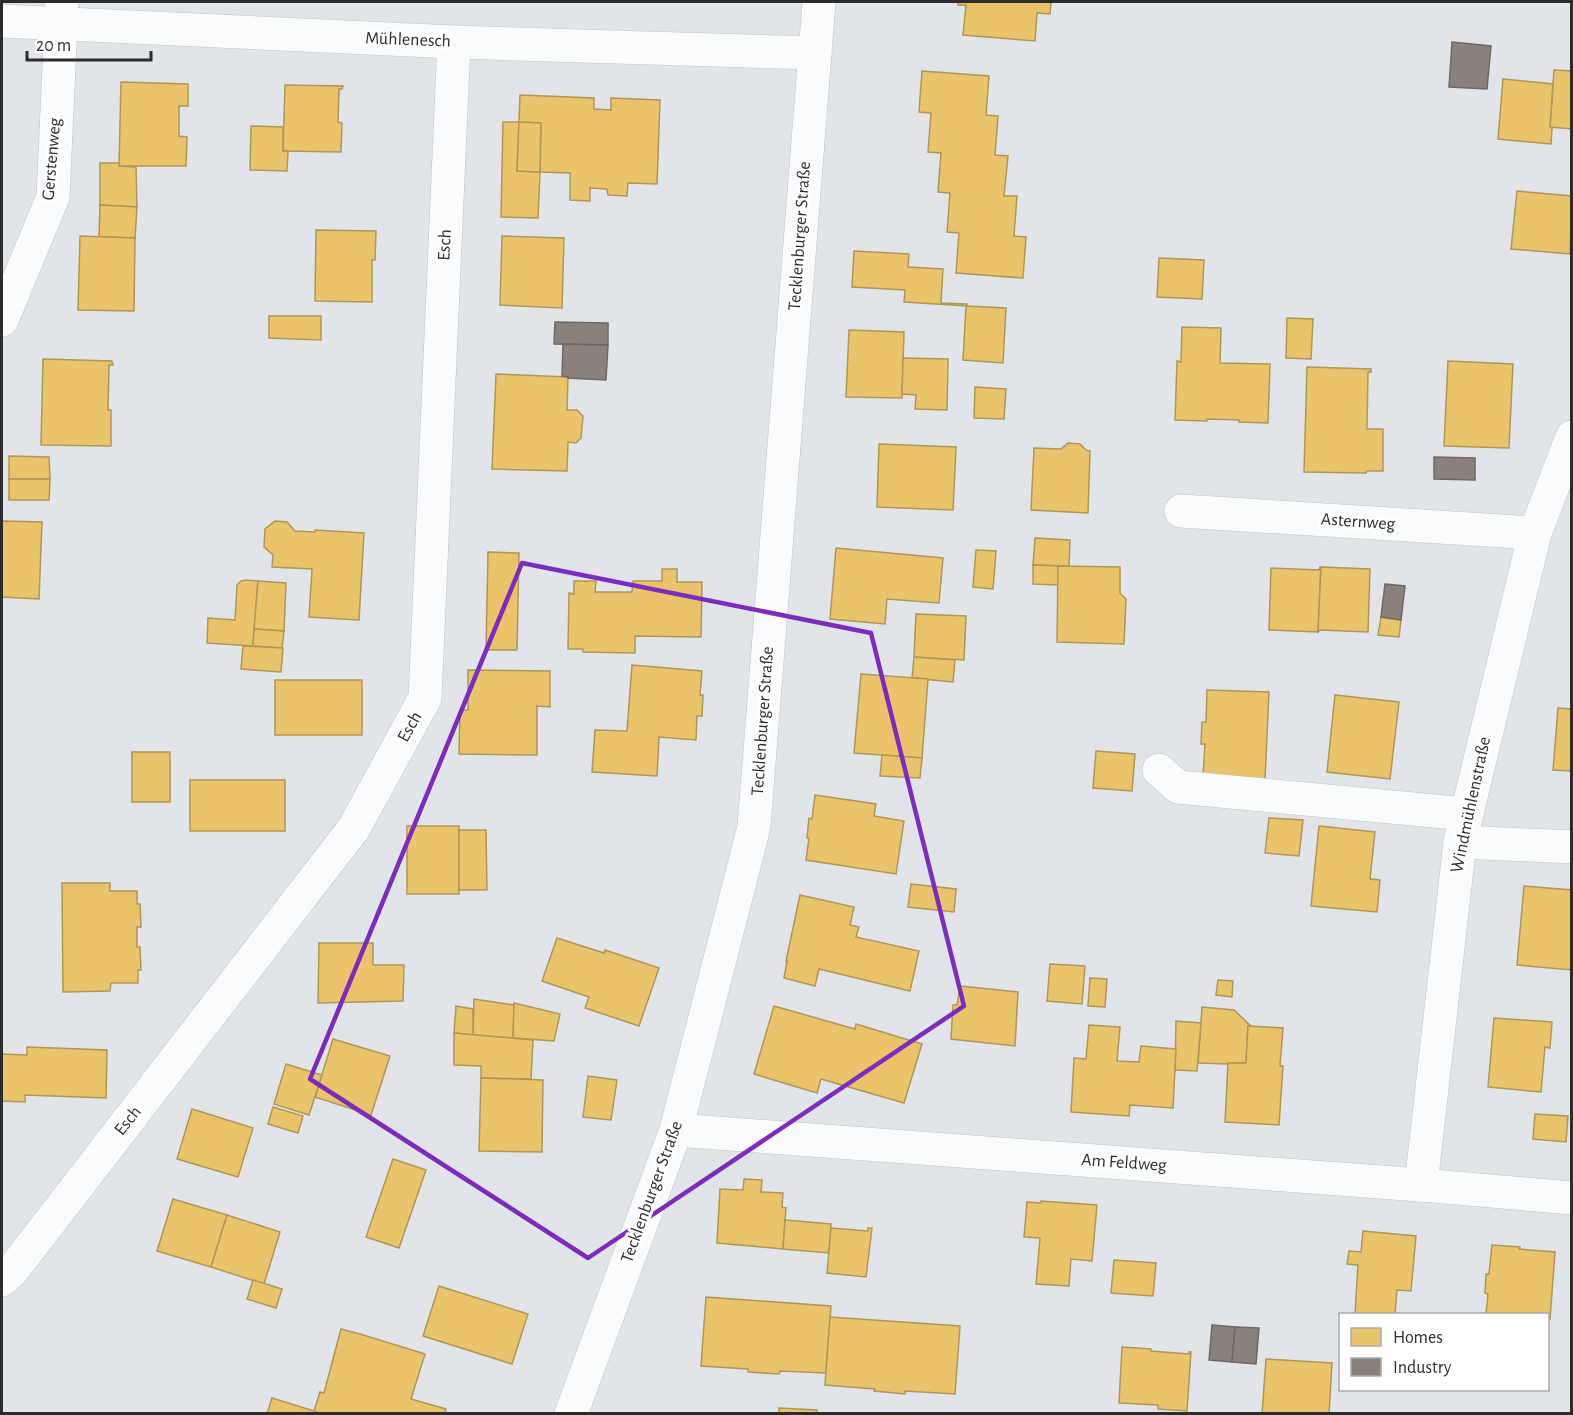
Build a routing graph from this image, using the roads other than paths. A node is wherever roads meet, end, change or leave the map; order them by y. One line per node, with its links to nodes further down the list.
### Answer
1 (819, 2): 5 (street, Tecklenburger Straße)
2 (61, 13): 3 (street, Mühlenesch); 4 (street, Mühlenesch); 6 (street, Gerstenweg)
3 (2, 21)
4 (454, 42): 5 (street, Mühlenesch); 16 (street, Esch)
5 (815, 53): 13 (street, Tecklenburger Straße)
6 (2, 320)
7 (1572, 437): 9 (street, Windmühlenstraße)
8 (1181, 511): 9 (street, Asternweg)
9 (1535, 533): 11 (street, Windmühlenstraße)
10 (1159, 770): 11 (street)
11 (1463, 828): 12 (street); 14 (street, Windmühlenstraße)
12 (1572, 847)
13 (676, 1130): 14 (street, Am Feldweg); 17 (street, Tecklenburger Straße)
14 (1421, 1185): 15 (street, Am Feldweg)
15 (1572, 1198)
16 (2, 1280)
17 (571, 1413)

